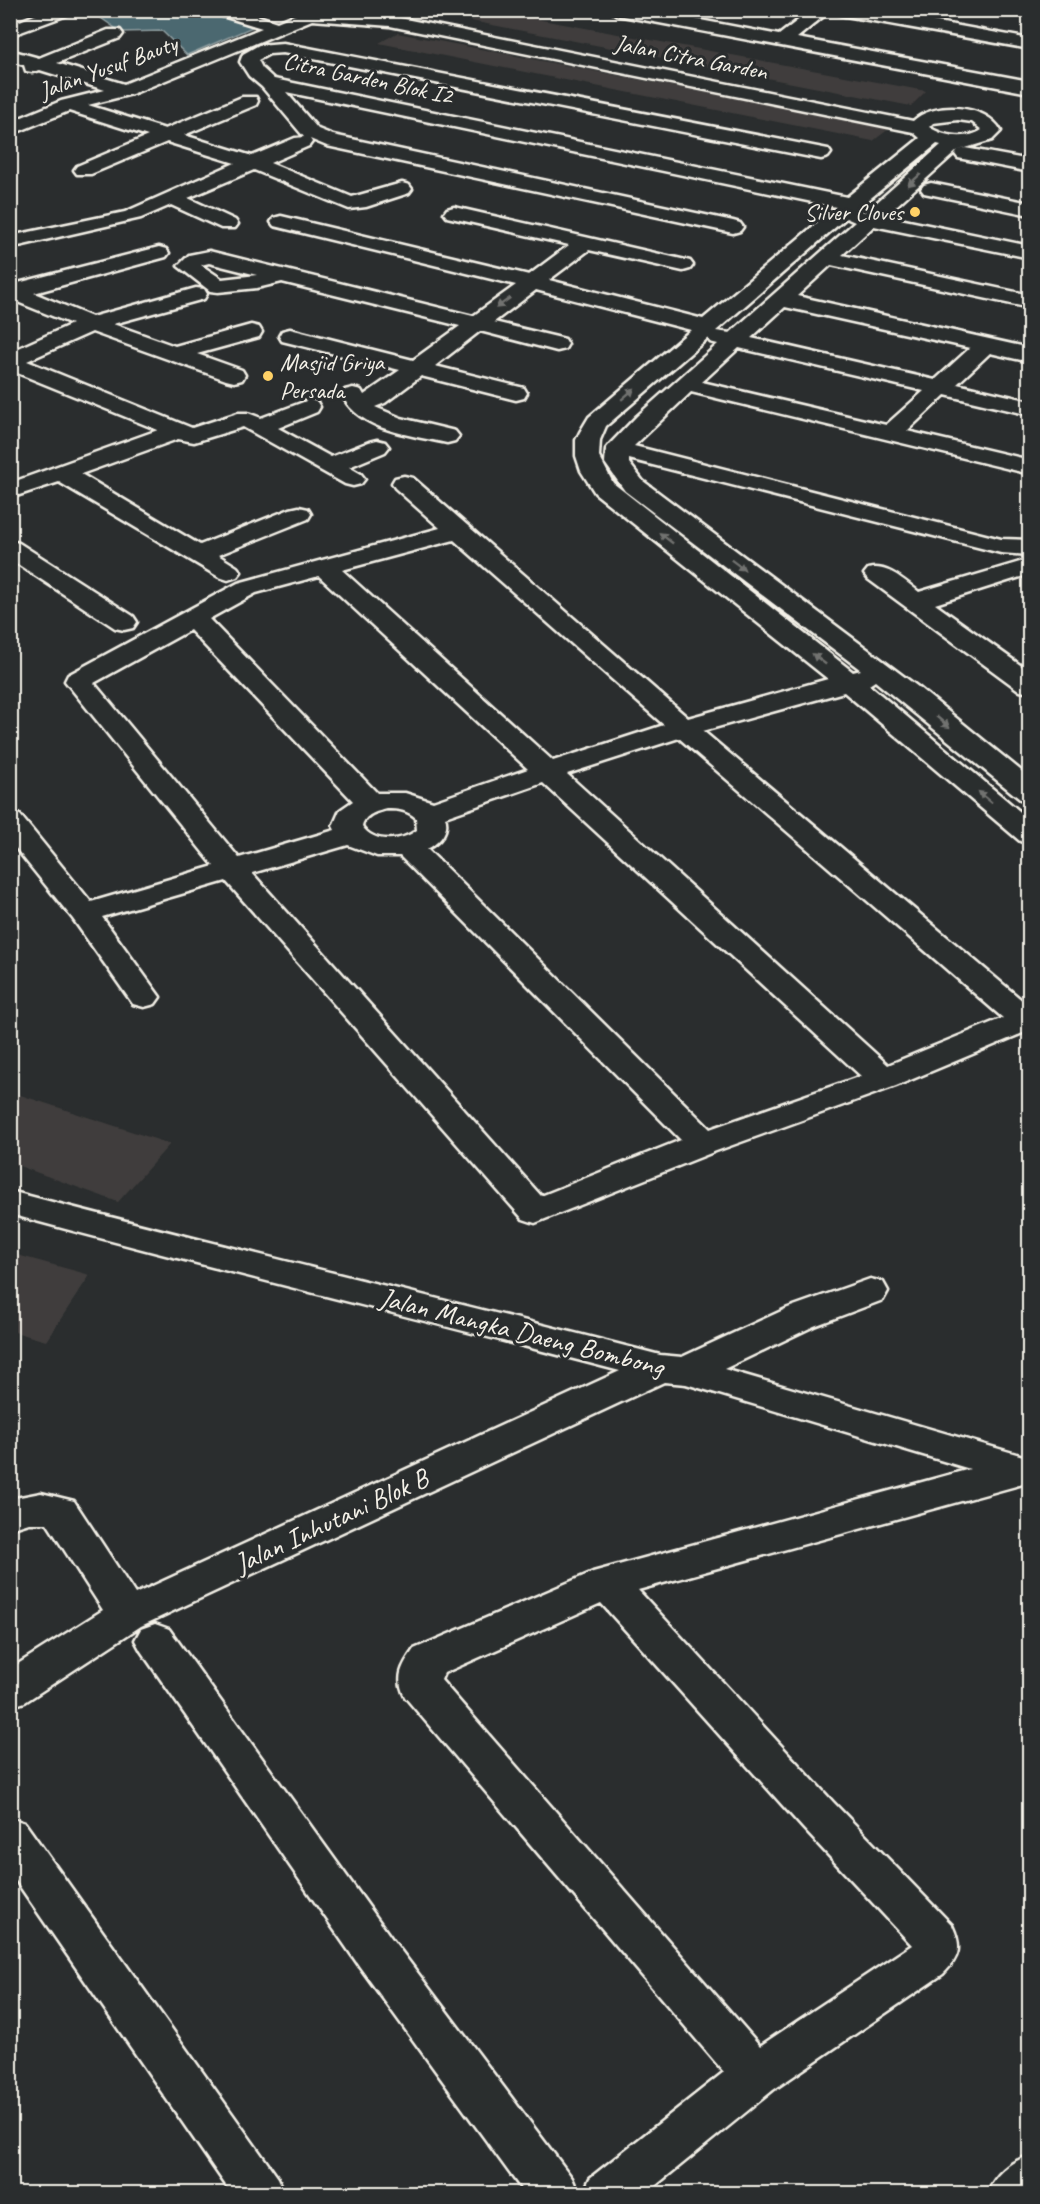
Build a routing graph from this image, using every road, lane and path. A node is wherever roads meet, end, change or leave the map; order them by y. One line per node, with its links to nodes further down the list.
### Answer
1 (64, 10): 9 (street)
2 (222, 10): 10 (street)
3 (617, 10): 13 (street)
4 (823, 10): 13 (street)
5 (844, 11): 14 (street); 15 (street)
6 (317, 13): 7 (street, Jalan Citra Garden); 10 (street, Jalan Yusuf Bauty)
7 (397, 14): 28 (street, Jalan Citra Garden)
8 (10, 19): 9 (street)
9 (28, 24): 11 (street)
10 (279, 28): 23 (street, Jalan Yusuf Bauty)
11 (10, 31)
12 (114, 34): 18 (street)
13 (782, 40): 14 (street)
14 (803, 44): 20 (street)
15 (1029, 44)
16 (10, 55): 18 (street)
17 (1022, 62): 20 (street)
18 (40, 63): 19 (street); 23 (street)
19 (10, 75)
20 (999, 81): 22 (street); 26 (street)
21 (268, 84): 34 (street, Citra Garden Blok I2); 34 (street); 34 (street, Citra Garden Blok I2)
22 (1027, 84): 27 (street)
23 (124, 90): 25 (street, Jalan Yusuf Bauty)
24 (249, 101): 30 (street)
25 (68, 105): 29 (street, Jalan Yusuf Bauty); 30 (street)
26 (955, 114): 27 (street); 28 (street)
27 (982, 120): 32 (street)
28 (928, 127): 32 (street); 41 (street)
29 (10, 129)
30 (164, 136): 35 (street); 37 (street)
31 (302, 142): 35 (street)
32 (961, 147): 36 (street); 44 (street, one-way to 44)
33 (821, 153): 34 (street, Citra Garden Blok I2)
34 (619, 157): 41 (street, Citra Garden Blok I2); 47 (street)
35 (254, 163): 38 (street); 40 (street)
36 (1029, 166)
37 (84, 170)
38 (402, 189)
39 (931, 189): 42 (street)
40 (172, 198): 46 (street); 49 (street)
41 (845, 209): 44 (street, Citra Garden Blok I2); 63 (street)
42 (1029, 209)
43 (454, 213): 48 (street)
44 (870, 219): 51 (street, Citra Garden Blok I2); 53 (street)
45 (281, 222): 56 (street)
46 (228, 224)
47 (733, 227)
48 (561, 239): 50 (street); 56 (street)
49 (10, 242)
50 (584, 244): 54 (street); 56 (street)
51 (1029, 252)
52 (159, 253): 57 (street)
53 (825, 258): 59 (street); 60 (street)
54 (683, 265)
55 (279, 276): 61 (street)
56 (521, 280): 61 (street); 63 (street)
57 (12, 291): 62 (street)
58 (196, 294): 62 (street)
59 (1021, 294)
60 (780, 299): 66 (street); 67 (street)
61 (464, 321): 68 (street); 73 (street)
62 (91, 324): 70 (street); 72 (street)
63 (704, 330): 67 (street); 94 (street, one-way to 63)
64 (251, 332): 70 (street)
65 (290, 336): 73 (street)
66 (962, 340): 69 (street); 75 (street)
67 (735, 341): 75 (street); 87 (street)
68 (557, 344)
69 (986, 345): 71 (street); 77 (street)
70 (176, 353): 74 (street)
71 (1029, 354)
72 (10, 361): 83 (street)
73 (405, 364): 78 (street); 85 (street)
74 (234, 375)
75 (916, 382): 77 (street); 81 (street)
76 (700, 387): 81 (street)
77 (939, 387): 80 (street); 84 (street)
78 (516, 393)
79 (309, 407): 82 (street)
80 (1029, 408)
81 (867, 426): 84 (street)
82 (259, 427): 83 (street); 88 (street)
83 (178, 431): 90 (street)
84 (891, 433): 89 (street)
85 (447, 436)
86 (377, 447): 88 (street)
87 (618, 449): 93 (street); 98 (street)
88 (330, 466): 91 (street)
89 (1029, 467)
90 (63, 473): 95 (street); 100 (street)
91 (353, 479)
92 (404, 483): 97 (street)
93 (634, 486): 94 (street); 108 (street, one-way to 108)
94 (604, 488): 109 (street, one-way to 94)
95 (10, 490)
96 (298, 514): 100 (street)
97 (457, 531): 102 (street); 113 (street)
98 (1029, 547)
99 (10, 548): 107 (street)
100 (198, 554): 103 (street)
101 (1029, 566): 105 (street)
102 (324, 567): 106 (street); 114 (street)
103 (228, 572)
104 (877, 574): 105 (street)
105 (915, 602): 110 (street)
106 (193, 618): 116 (street); 122 (street)
107 (124, 622)
108 (882, 672): 109 (street); 111 (street)
109 (848, 682): 112 (street); 113 (street)
110 (1029, 685)
111 (909, 693): 112 (street); 115 (street, one-way to 115)
112 (874, 703): 120 (street, one-way to 112)
113 (683, 728): 114 (street); 125 (street)
114 (549, 771): 117 (street); 126 (street)
115 (1029, 794)
116 (371, 803): 117 (street); 119 (street)
117 (429, 813): 121 (street)
118 (10, 821): 123 (street)
119 (351, 834): 121 (street); 122 (street)
120 (1029, 835)
121 (407, 846): 127 (street)
122 (232, 869): 123 (street); 127 (street)
123 (84, 913): 124 (street)
124 (144, 997)
125 (1027, 1022): 126 (street)
126 (884, 1079): 127 (street)
127 (704, 1143)
128 (10, 1202): 130 (street, Jalan Mangka Daeng Bombong)
129 (870, 1291): 130 (street, Jalan Inhutani Blok B)
130 (673, 1369): 131 (street, Jalan Mangka Daeng Bombong); 134 (street, Jalan Inhutani Blok B)
131 (1025, 1471): 133 (street)
132 (10, 1514): 134 (street)
133 (607, 1583): 137 (street); 137 (street)
134 (141, 1627): 135 (street, Jalan Inhutani Blok B); 140 (street)
135 (10, 1690)
136 (10, 1836): 139 (street)
137 (756, 2075): 141 (street)
138 (1029, 2178): 142 (street)
139 (261, 2193)
140 (555, 2193)
141 (607, 2193)
142 (1011, 2193)

